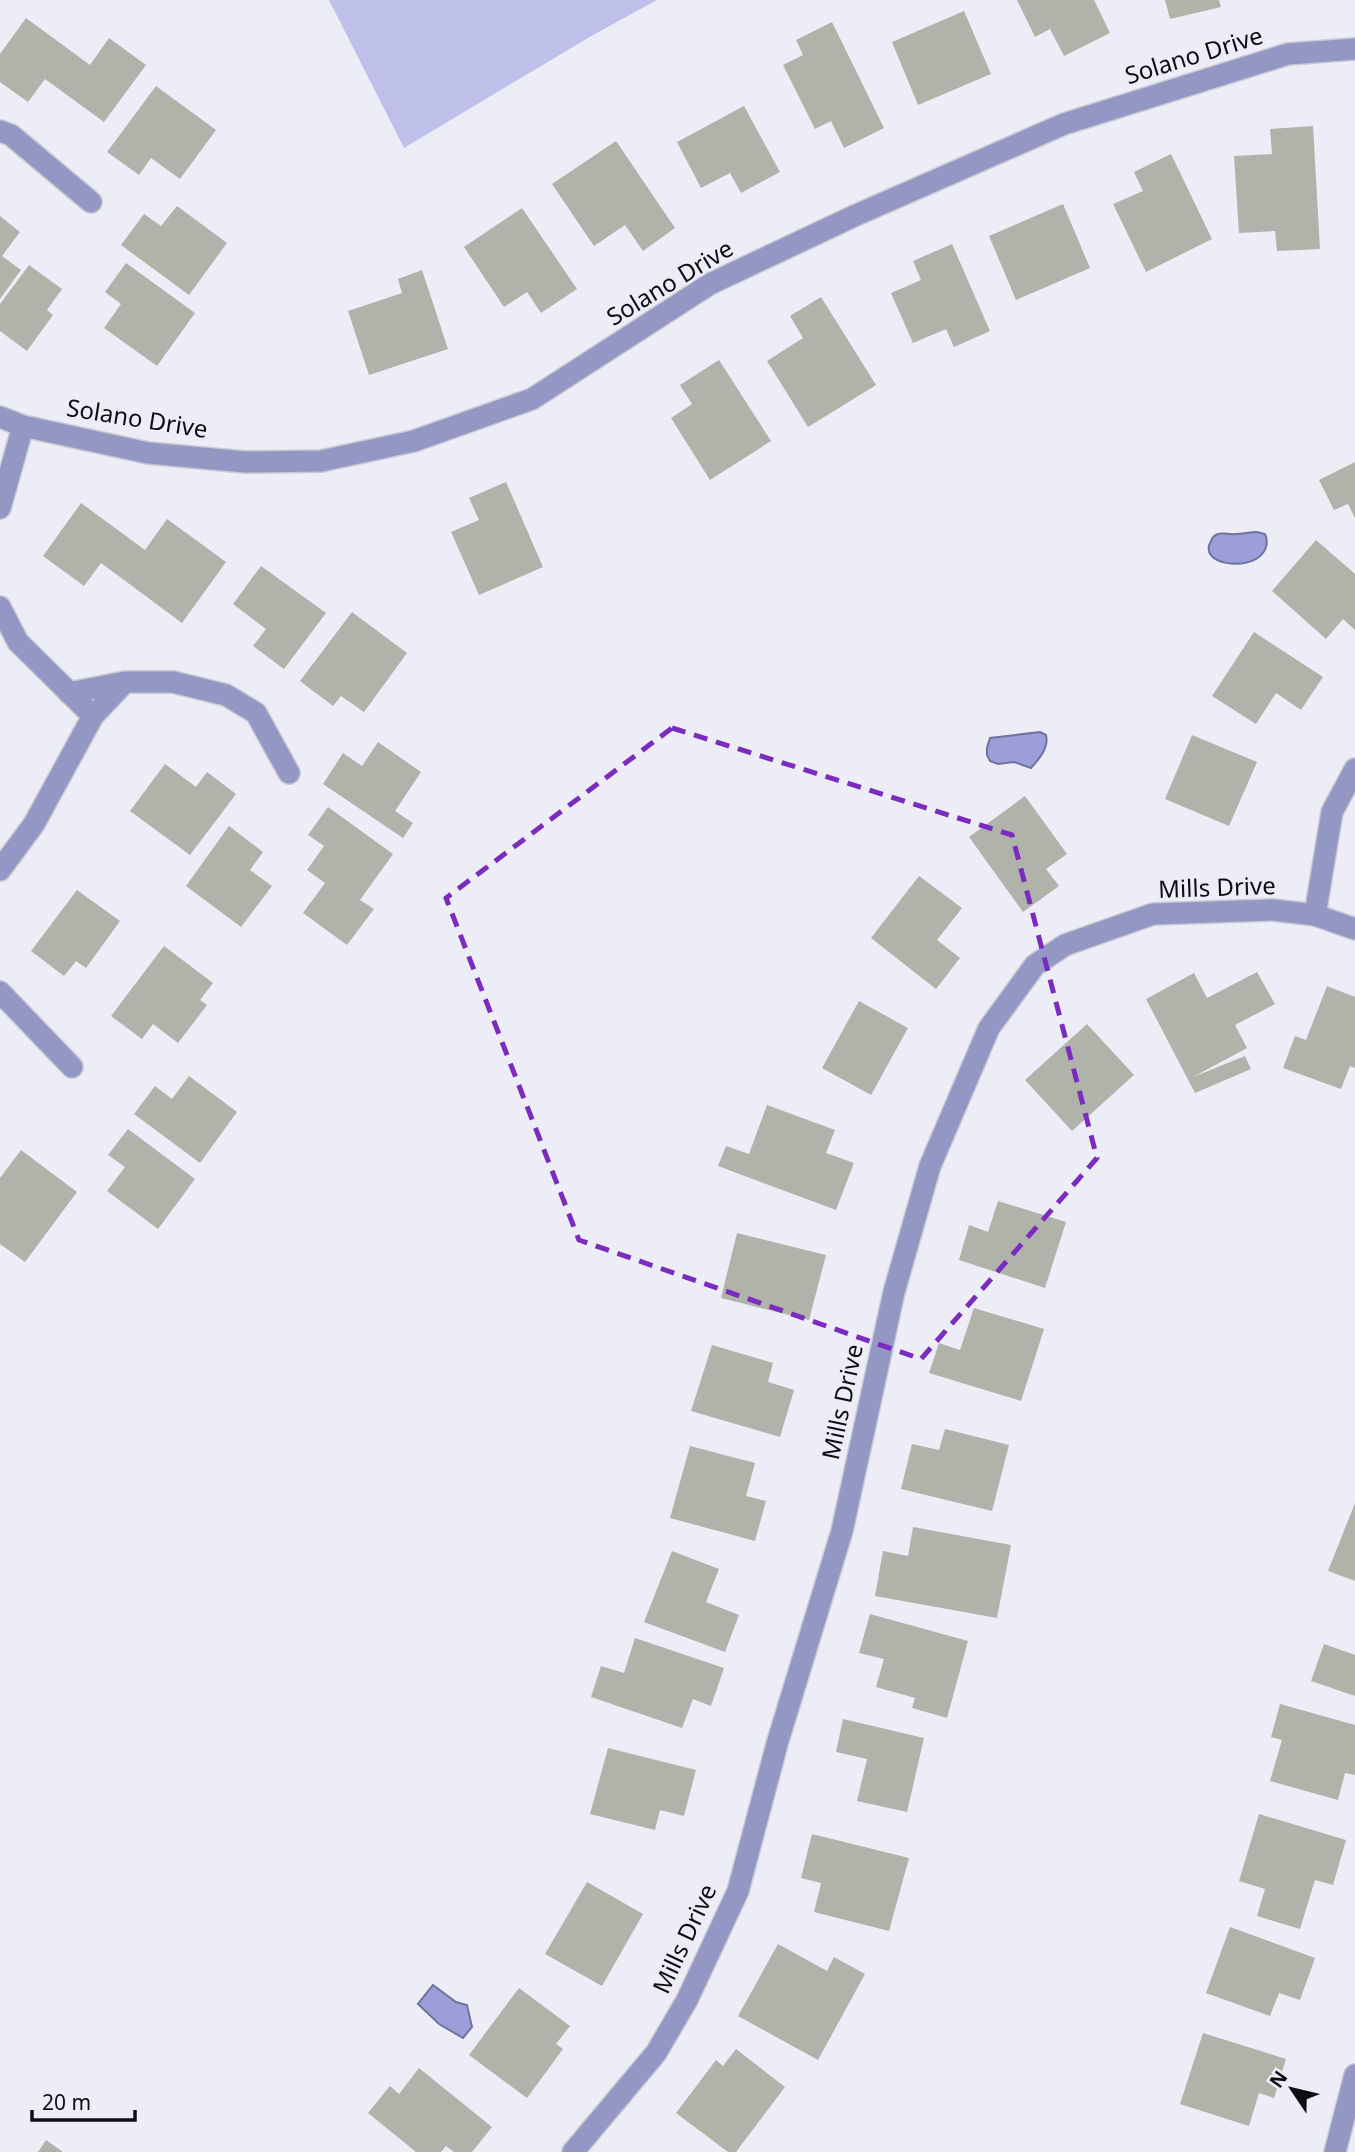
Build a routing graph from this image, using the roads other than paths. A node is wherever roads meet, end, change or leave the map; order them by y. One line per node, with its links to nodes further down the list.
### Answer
1 (1355, 49): 5 (street, Solano Drive)
2 (0, 131): 3 (street)
3 (91, 202)
4 (0, 417): 5 (street, Solano Drive)
5 (23, 426): 6 (street)
6 (0, 508)
7 (0, 607): 9 (street)
8 (125, 682): 9 (street); 10 (street); 12 (street)
9 (69, 693): 10 (street)
10 (93, 716): 13 (street)
11 (1355, 769): 14 (street)
12 (289, 773)
13 (0, 870)
14 (1315, 915): 15 (street, Mills Drive); 19 (street, Mills Drive)
15 (1355, 929)
16 (0, 992): 17 (street)
17 (72, 1066)
18 (1355, 2075): 20 (street)
19 (573, 2152)
20 (1335, 2152)

